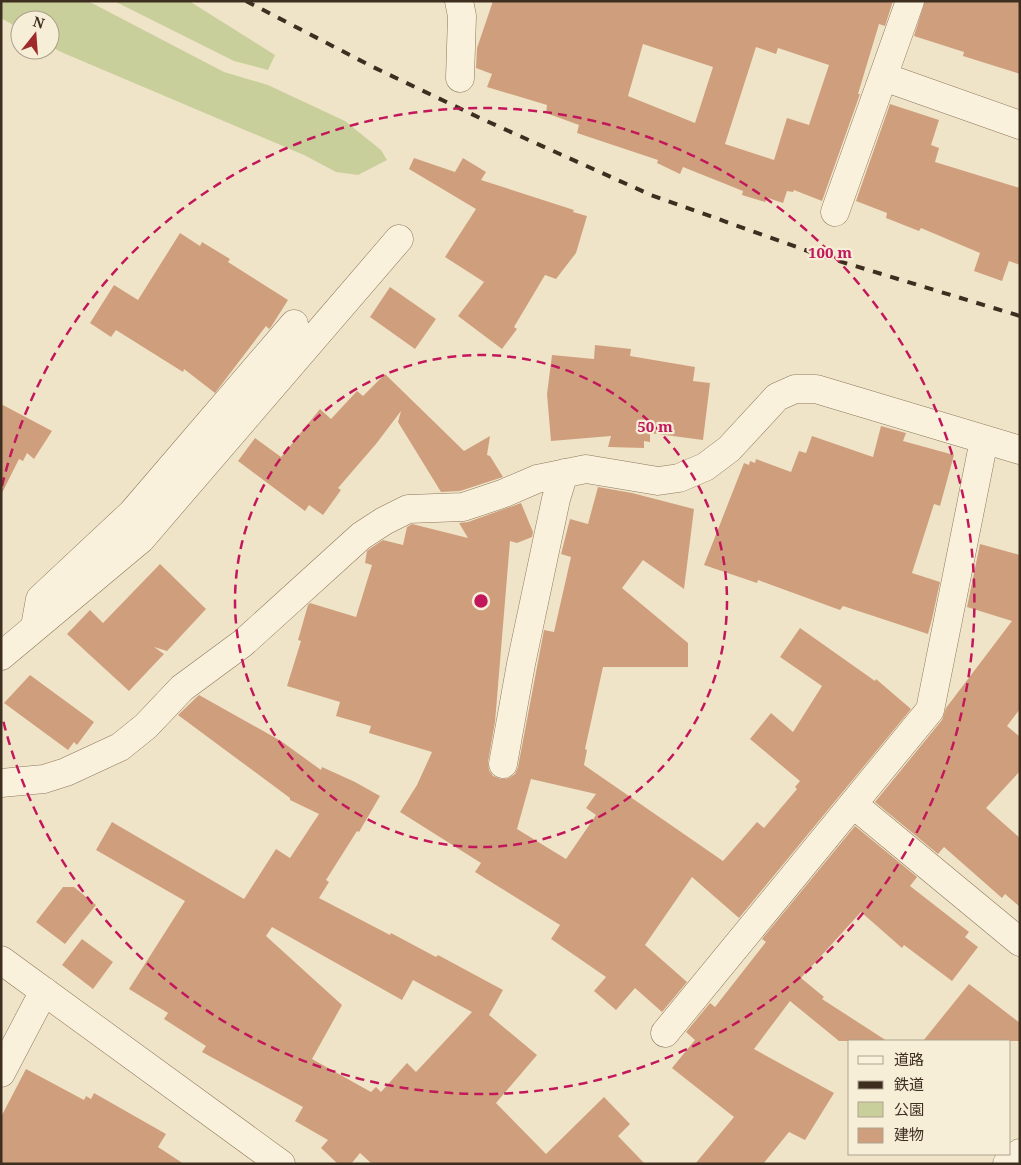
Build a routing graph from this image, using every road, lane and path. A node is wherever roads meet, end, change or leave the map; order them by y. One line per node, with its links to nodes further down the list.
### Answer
1 (459, 1): 4 (street)
2 (910, 1): 3 (street)
3 (884, 77): 5 (street); 6 (street)
4 (460, 78)
5 (1020, 125)
6 (835, 212)
7 (400, 239): 12 (street)
8 (294, 324): 12 (street)
9 (984, 440): 10 (street); 11 (street); 16 (street)
10 (1020, 450)
11 (564, 473): 14 (street); 15 (street)
12 (35, 627): 13 (street)
13 (1, 656)
14 (503, 764)
15 (1, 783)
16 (853, 804): 17 (street); 20 (street)
17 (1020, 942)
18 (1, 960): 19 (street)
19 (44, 991): 21 (street); 23 (street)
20 (665, 1033)
21 (1, 1073)
22 (1020, 1153): 24 (street)
23 (281, 1164)
24 (1007, 1164)

